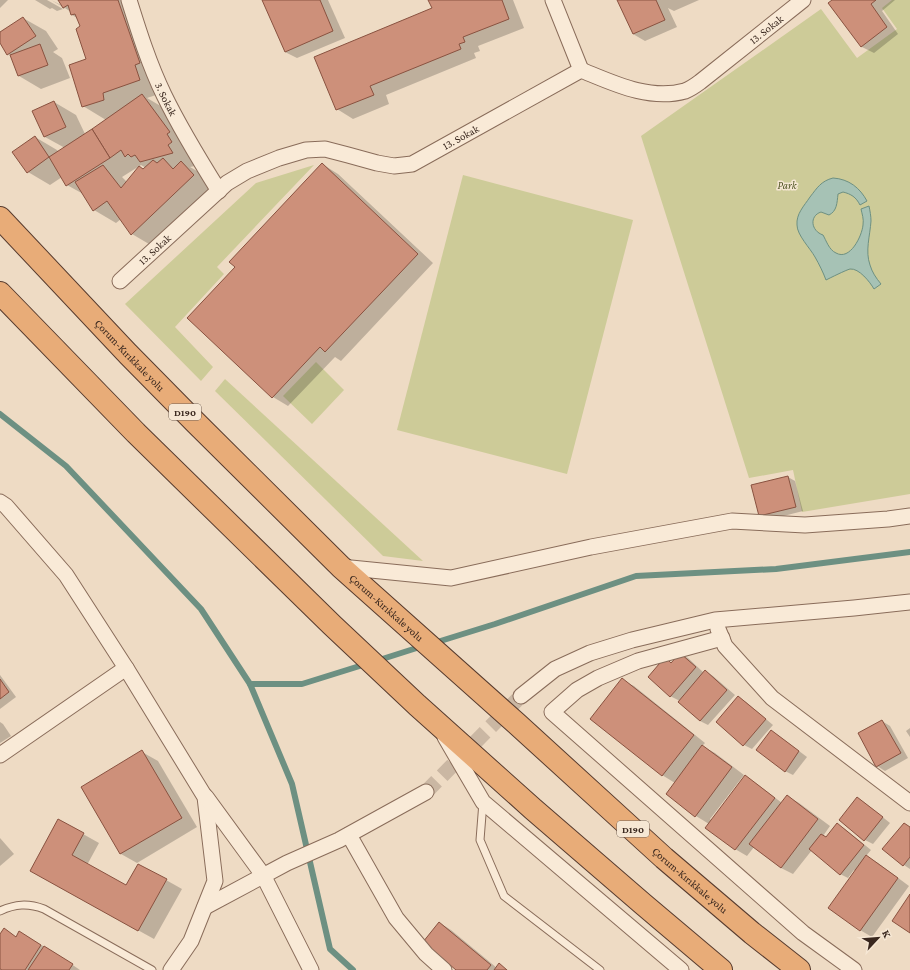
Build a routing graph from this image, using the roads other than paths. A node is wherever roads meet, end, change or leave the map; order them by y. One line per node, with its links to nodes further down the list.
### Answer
1 (129, 0): 5 (street, 3. Sokak)
2 (553, 0): 4 (street)
3 (803, 0): 4 (street, 13. Sokak)
4 (581, 70): 5 (street, 13. Sokak)
5 (219, 190): 7 (street, 13. Sokak)
6 (0, 218): 11 (highway, Çorum-Kırıkkale yolu / D190)
7 (120, 281)
8 (0, 293): 17 (highway)
9 (2, 507): 15 (street)
10 (910, 516): 11 (street)
11 (341, 567): 34 (highway, Çorum-Kırıkkale yolu / D190)
12 (910, 602): 13 (street)
13 (715, 620): 14 (street); 16 (street)
14 (722, 638): 21 (street); 35 (street)
15 (126, 668): 18 (street); 20 (street)
16 (521, 696)
17 (436, 722): 22 (street); 33 (highway)
18 (0, 755)
19 (426, 792): 23 (street)
20 (206, 797): 24 (street); 25 (street)
21 (909, 801)
22 (483, 802): 31 (lane); 32 (street)
23 (344, 838): 24 (street); 30 (street)
24 (263, 875): 25 (street); 29 (street)
25 (205, 907): 28 (street)
26 (0, 911): 27 (lane)
27 (152, 970)
28 (171, 970)
29 (311, 970)
30 (444, 970)
31 (600, 970)
32 (681, 970)
33 (722, 970)
34 (799, 970)
35 (854, 970)

